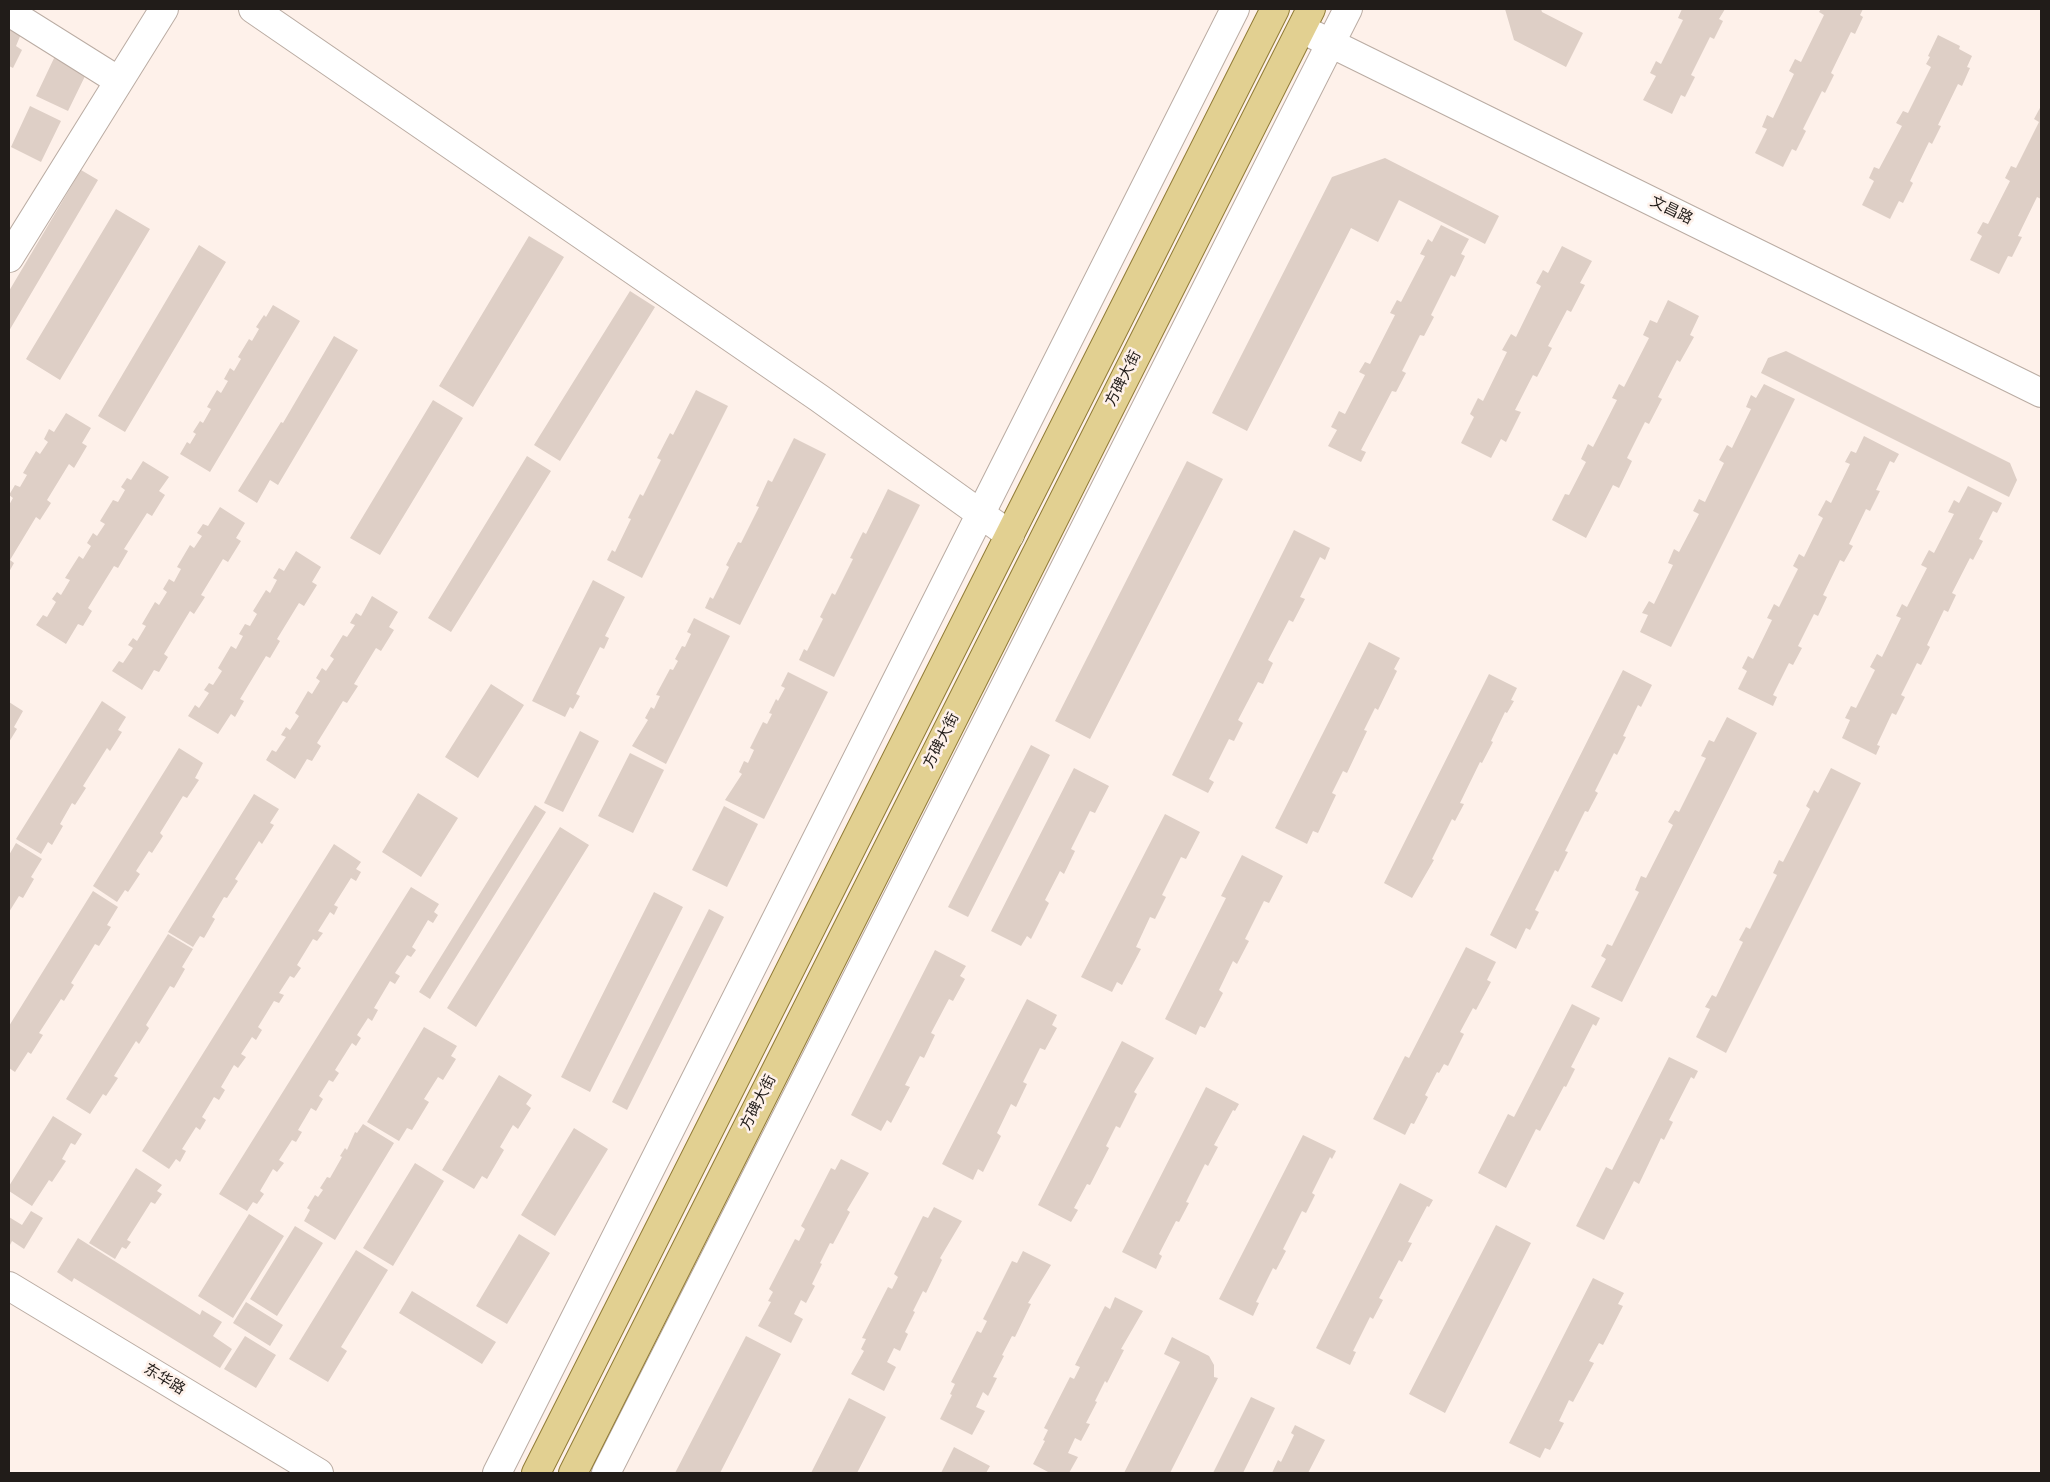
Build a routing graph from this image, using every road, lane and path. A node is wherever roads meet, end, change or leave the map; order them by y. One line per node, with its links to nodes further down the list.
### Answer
1 (164, 9): 9 (street)
2 (253, 9): 12 (street)
3 (1235, 9): 12 (street)
4 (1275, 9): 13 (main road)
5 (1348, 9): 8 (street)
6 (9, 12): 9 (street)
7 (1306, 19): 8 (street, 文昌路); 18 (main road, 方碑大街)
8 (1331, 44): 11 (street, 文昌路); 19 (street)
9 (119, 81): 10 (street)
10 (9, 258)
11 (2041, 393)
12 (981, 514): 13 (street); 16 (street)
13 (1010, 534): 17 (main road)
14 (9, 1286): 15 (street, 东华路)
15 (319, 1473)
16 (497, 1473)
17 (536, 1473)
18 (573, 1473)
19 (606, 1473)

